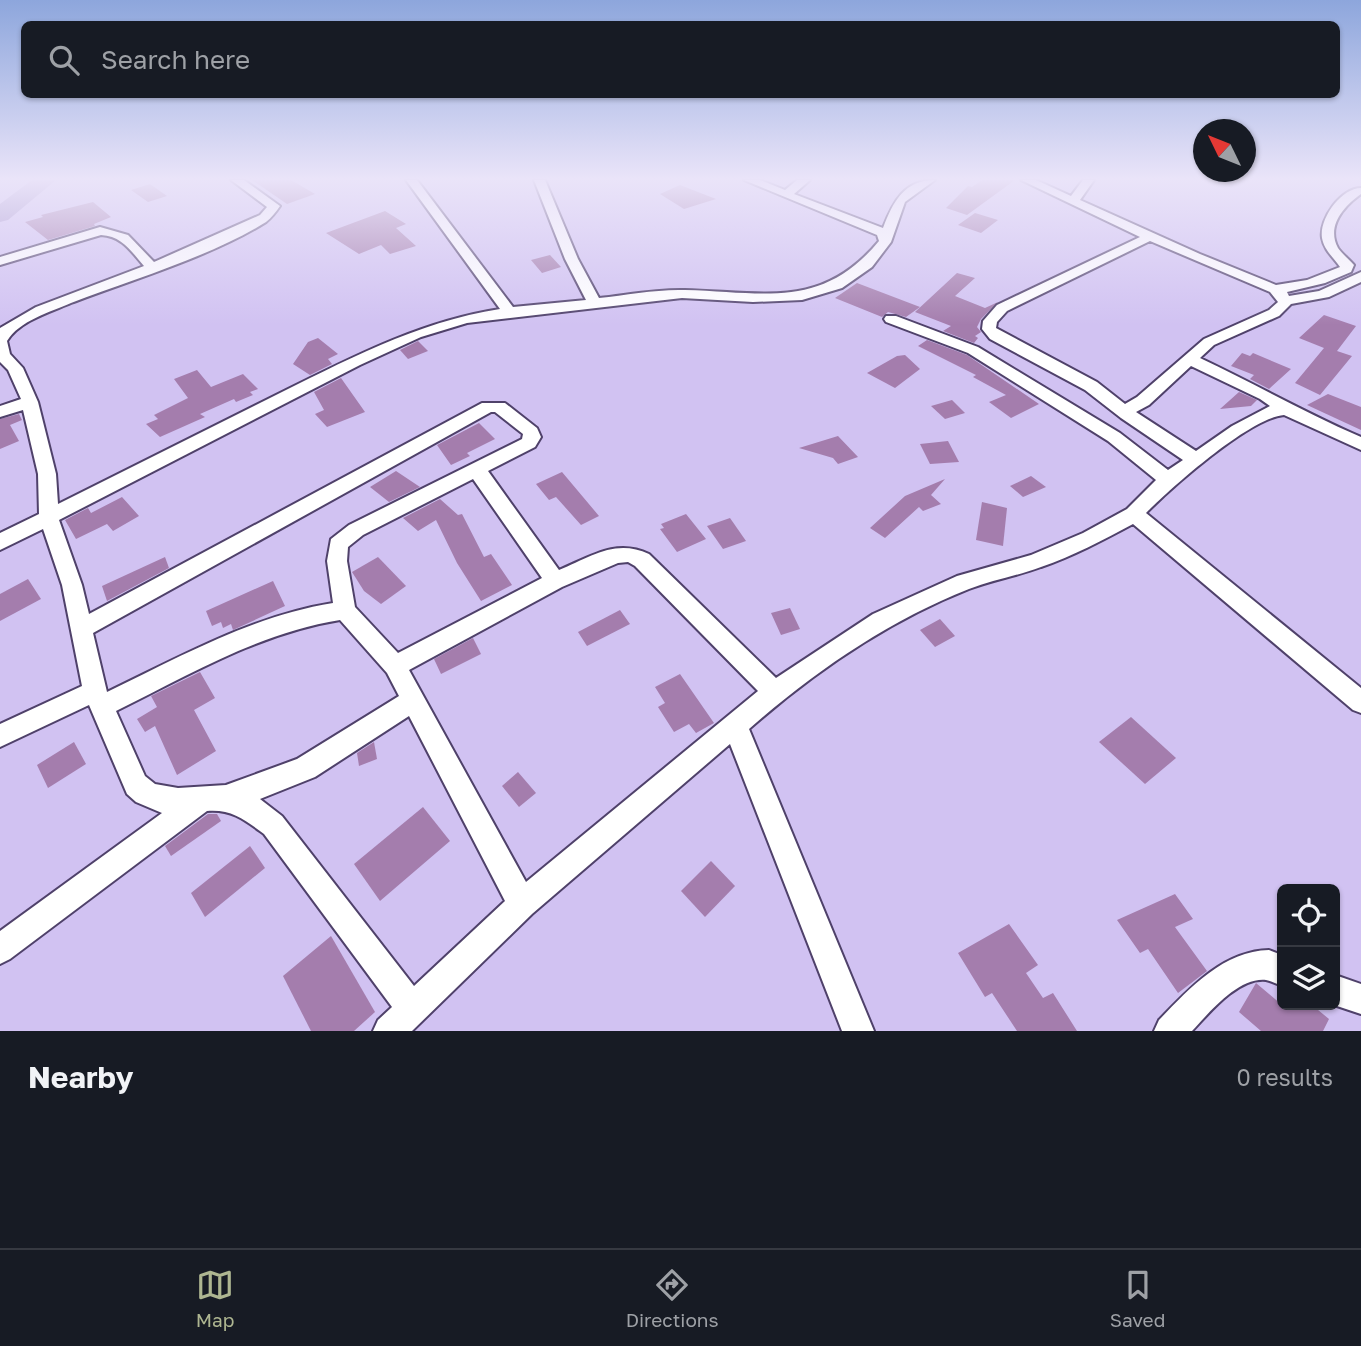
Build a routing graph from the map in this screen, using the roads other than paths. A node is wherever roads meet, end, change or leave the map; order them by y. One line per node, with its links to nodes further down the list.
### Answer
1 (242, 228): 11 (street)
2 (447, 228): 15 (street)
3 (557, 228): 14 (street)
4 (866, 228): 8 (street)
5 (889, 228): 8 (street)
6 (1130, 228): 9 (street)
7 (1330, 228): 13 (street)
8 (886, 237): 14 (street)
9 (1149, 237): 13 (street); 22 (street)
10 (0, 261): 11 (street)
11 (152, 267): 17 (street)
12 (1361, 276): 13 (street)
13 (1280, 294): 18 (street)
14 (596, 304): 15 (street)
15 (509, 312): 28 (street)
16 (891, 319): 26 (street)
17 (0, 341): 19 (street)
18 (1189, 359): 20 (street); 22 (street)
19 (30, 402): 21 (street); 28 (street)
20 (1286, 411): 23 (street); 24 (street)
21 (0, 412)
22 (1127, 414): 24 (street)
23 (1361, 444)
24 (1195, 459): 26 (street)
25 (477, 470): 30 (street); 31 (street); 32 (street)
26 (1168, 479): 27 (street)
27 (1134, 514): 34 (street); 37 (street)
28 (49, 518): 29 (street); 32 (street)
29 (0, 542)
30 (555, 581): 33 (street); 34 (street)
31 (345, 610): 33 (street); 35 (street)
32 (82, 629): 35 (street)
33 (395, 666): 36 (street)
34 (774, 692): 38 (street)
35 (99, 698): 39 (street); 40 (street)
36 (412, 701): 40 (street); 41 (street)
37 (1361, 702)
38 (735, 725): 41 (street); 48 (street)
39 (0, 736)
40 (214, 798): 42 (street); 46 (street)
41 (522, 904): 46 (street)
42 (0, 949)
43 (1277, 969): 49 (street)
44 (1340, 992): 45 (street)
45 (1361, 999)
46 (412, 1009): 47 (street)
47 (389, 1031)
48 (858, 1031)
49 (1170, 1031)

